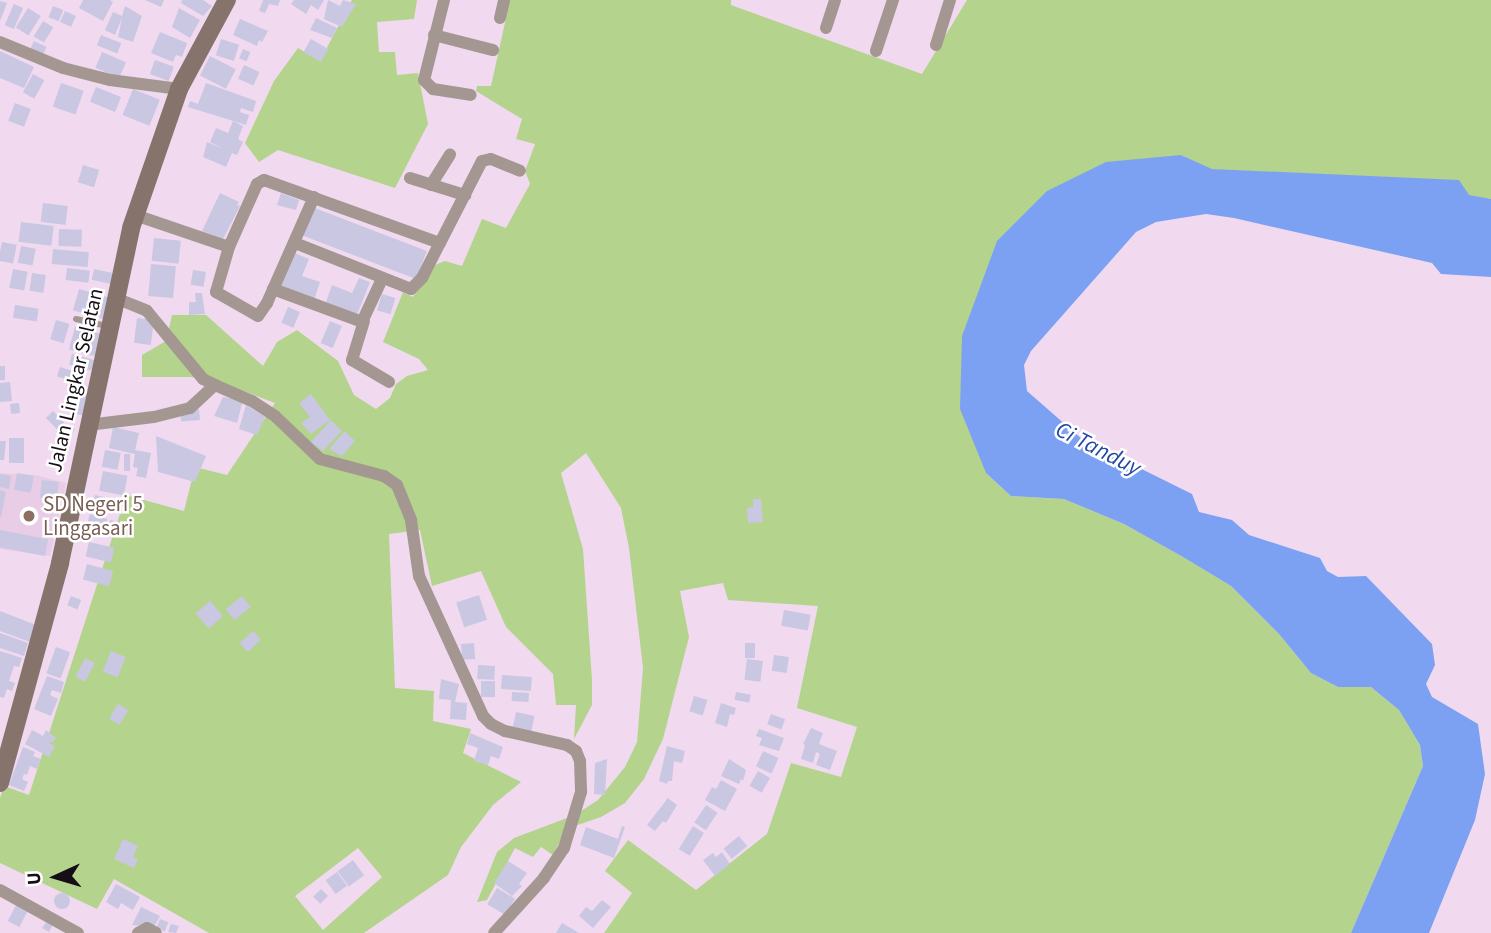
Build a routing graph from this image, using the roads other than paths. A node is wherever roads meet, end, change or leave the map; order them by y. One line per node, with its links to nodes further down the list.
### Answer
1 (227, 0): 14 (street, Jalan Lingkar Selatan)
2 (444, 0): 9 (street)
3 (504, 0): 7 (street)
4 (835, 0): 8 (street)
5 (893, 0): 13 (street)
6 (950, 0): 11 (street)
7 (500, 18)
8 (827, 28)
9 (434, 35): 12 (street); 15 (street)
10 (0, 42): 14 (street)
11 (936, 46)
12 (493, 50)
13 (876, 51)
14 (179, 89): 22 (street, Jalan Lingkar Selatan)
15 (471, 96)
16 (450, 154): 19 (street)
17 (520, 171): 20 (street)
18 (410, 178): 19 (street)
19 (431, 185): 20 (street)
20 (465, 195): 24 (street)
21 (314, 197): 23 (street); 24 (street); 25 (street)
22 (135, 215): 25 (street); 28 (street, Jalan Lingkar Selatan)
23 (295, 243): 26 (street); 27 (street)
24 (440, 243): 26 (street)
25 (229, 247): 27 (street)
26 (382, 279): 30 (street)
27 (273, 289): 30 (street)
28 (118, 299): 31 (street, Jalan Lingkar Selatan); 33 (street)
29 (76, 319): 31 (lane)
30 (364, 320): 32 (street)
31 (112, 328): 34 (street, Jalan Lingkar Selatan)
32 (389, 382)
33 (215, 385): 34 (street); 40 (street)
34 (88, 425): 35 (street, Jalan Lingkar Selatan)
35 (0, 783)
36 (0, 890): 37 (street)
37 (78, 933)
38 (138, 933): 39 (street)
39 (156, 933)
40 (494, 933)

